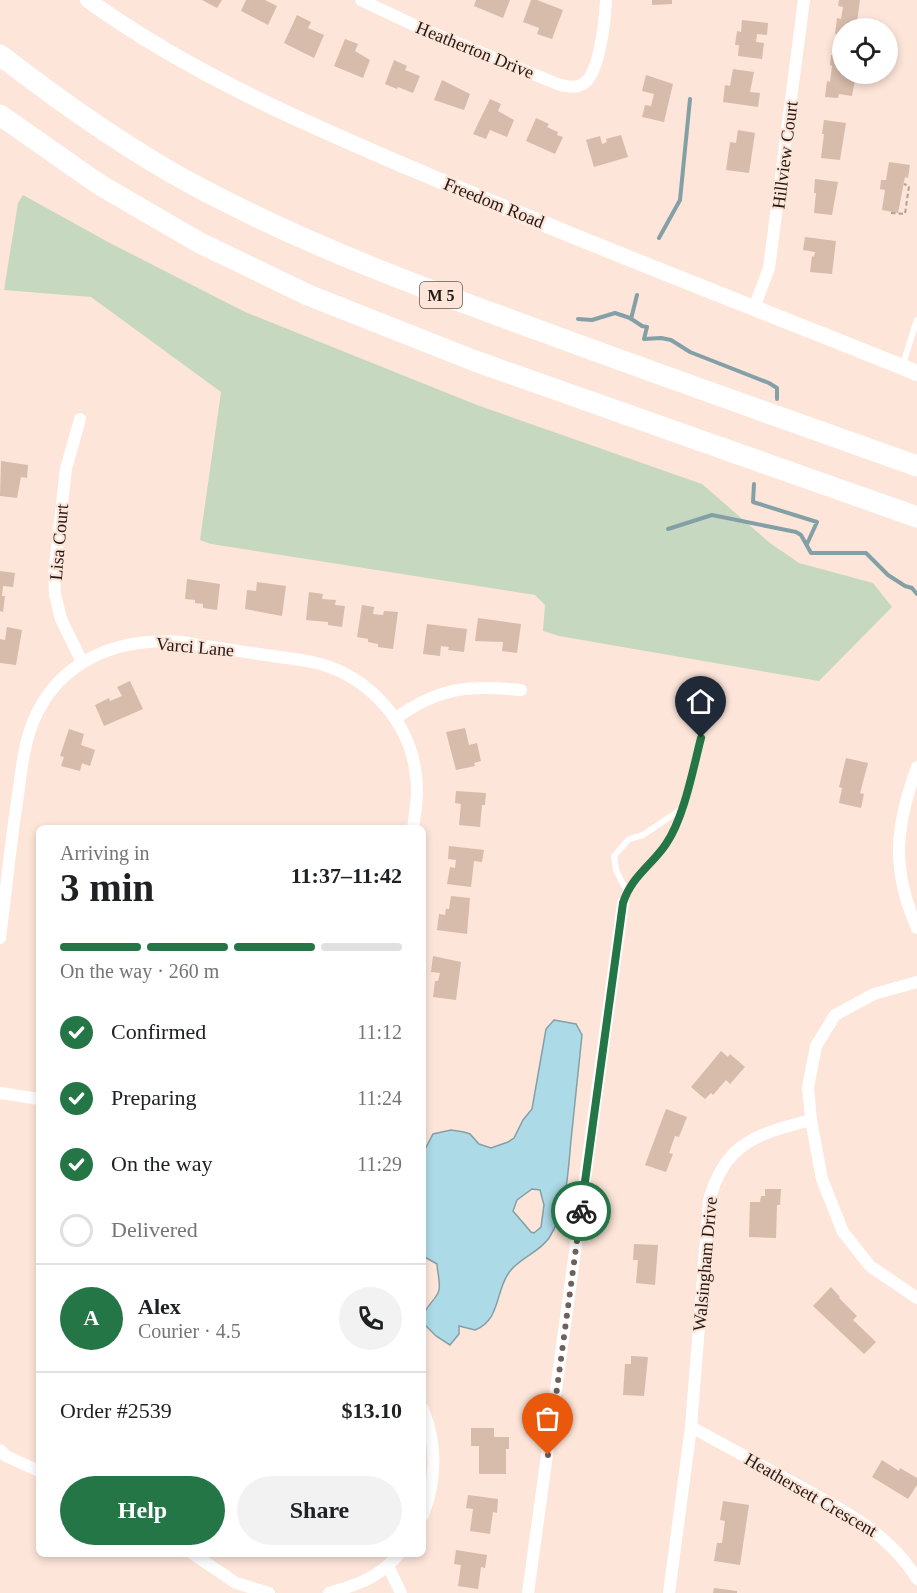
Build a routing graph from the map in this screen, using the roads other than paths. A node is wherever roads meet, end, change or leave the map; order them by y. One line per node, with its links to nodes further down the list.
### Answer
1 (88, 0): 7 (street, Freedom Road)
2 (361, 0): 3 (street, Heatherton Drive)
3 (606, 0)
4 (804, 0): 7 (street, Hillview Court)
5 (0, 55): 11 (highway, M 5)
6 (0, 115): 12 (highway)
7 (754, 308): 9 (street, Freedom Road)
8 (917, 320): 9 (lane)
9 (909, 370)
10 (80, 419): 13 (street, Lisa Court)
11 (917, 466)
12 (917, 517)
13 (82, 662): 15 (street, Varci Lane); 22 (street, Varci Lane)
14 (521, 690): 15 (street)
15 (398, 724): 19 (street, Varci Lane)
16 (701, 738): 18 (lane)
17 (917, 767): 21 (street)
18 (681, 809): 20 (lane); 20 (lane)
19 (413, 825)
20 (625, 898): 40 (street)
21 (917, 928)
22 (0, 932)
23 (917, 982): 26 (street)
24 (0, 1093): 25 (street)
25 (36, 1099)
26 (811, 1120): 27 (street); 29 (street, Walsingham Drive)
27 (917, 1298)
28 (426, 1418): 32 (street)
29 (691, 1427): 36 (street, Heathersett Crescent); 41 (street, Walsingham Drive)
30 (0, 1450): 31 (street)
31 (36, 1470)
32 (426, 1506)
33 (197, 1557): 37 (street)
34 (396, 1557): 35 (street)
35 (388, 1566): 38 (street); 39 (street)
36 (917, 1579)
37 (268, 1593)
38 (328, 1593)
39 (401, 1593)
40 (528, 1593)
41 (669, 1593)

